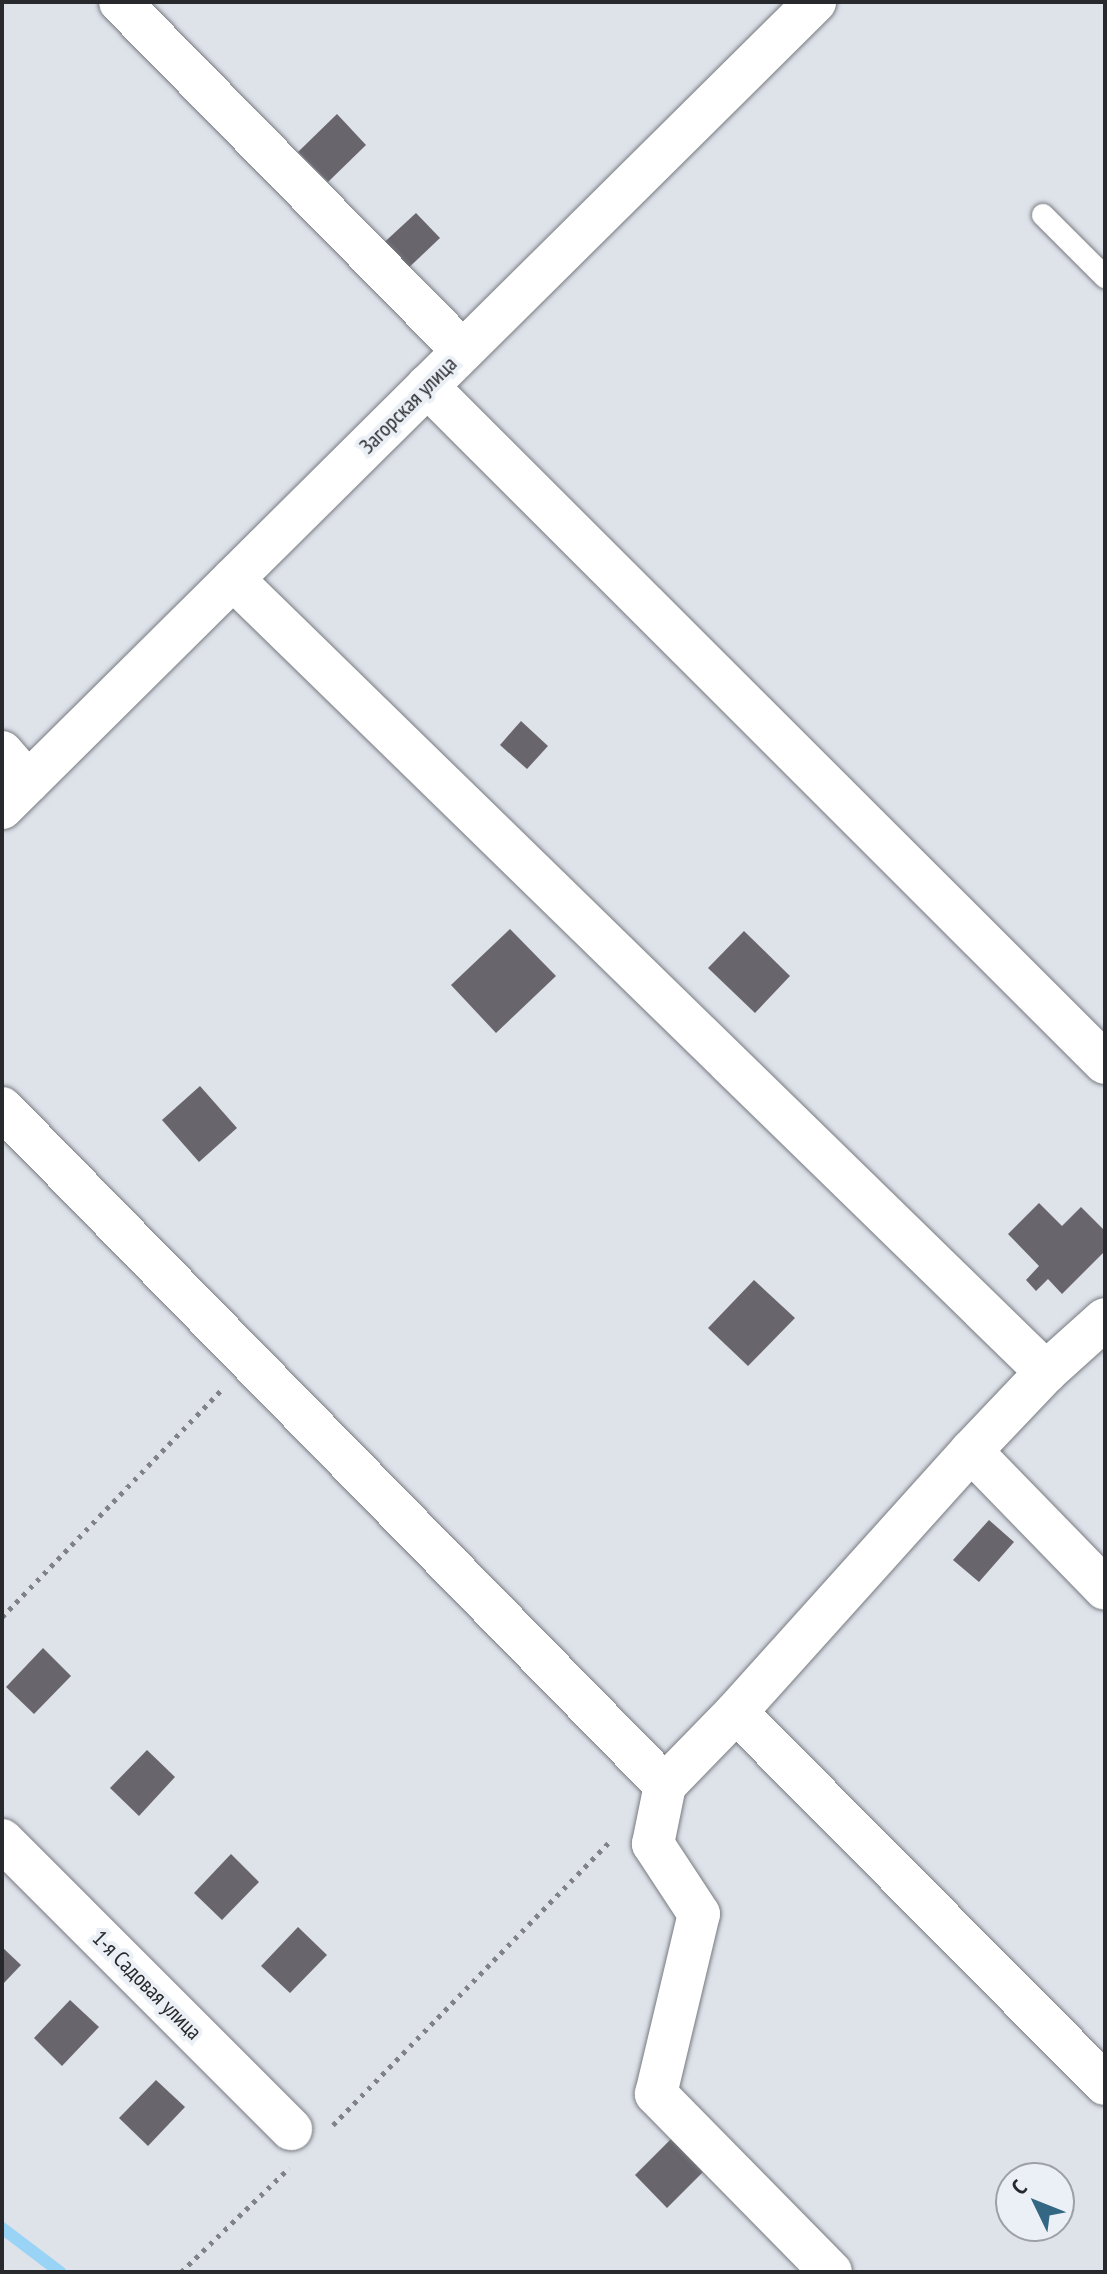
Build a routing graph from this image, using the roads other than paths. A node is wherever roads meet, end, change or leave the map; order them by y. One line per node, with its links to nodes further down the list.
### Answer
1 (120, 2): 5 (street)
2 (815, 2): 5 (street, Загорская улица)
3 (1043, 215): 4 (lane)
4 (1105, 277)
5 (463, 351): 6 (street, Загорская улица)
6 (427, 386): 7 (street, Загорская улица); 9 (street)
7 (233, 579): 8 (street, Загорская улица); 12 (street)
8 (11, 781)
9 (1105, 1063)
10 (2, 1108): 16 (street)
11 (1105, 1319): 12 (street)
12 (1046, 1372): 13 (street)
13 (971, 1451): 14 (street); 15 (street)
14 (1105, 1589)
15 (736, 1712): 16 (street); 18 (street)
16 (665, 1785): 20 (street)
17 (2, 1840): 19 (street, 1-я Садовая улица)
18 (1105, 2084)
19 (307, 2138)
20 (831, 2272)

